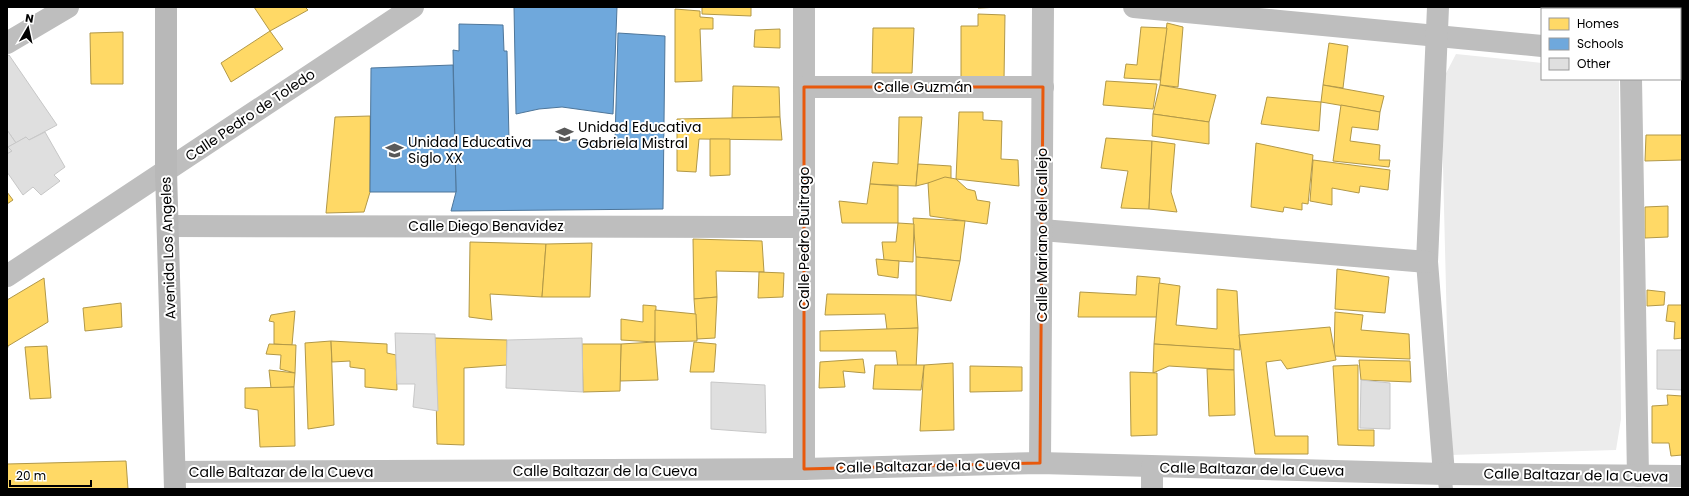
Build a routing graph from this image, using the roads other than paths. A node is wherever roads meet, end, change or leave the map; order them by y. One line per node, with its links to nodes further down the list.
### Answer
1 (68, 7): 9 (street)
2 (166, 7): 14 (main road, Avenida Los Angeles)
3 (414, 7): 14 (street, Calle Pedro de Toledo)
4 (804, 7): 12 (street, Calle Pedro Buitrago)
5 (1043, 7): 13 (street, Calle Mariano del Callejo)
6 (1134, 7): 8 (street)
7 (1438, 7): 8 (street)
8 (1437, 35): 10 (street); 18 (street)
9 (7, 43)
10 (1541, 46)
11 (1631, 80): 23 (street)
12 (804, 87): 13 (street, Calle Guzmán); 16 (street, Calle Pedro Buitrago)
13 (1043, 87): 17 (street, Calle Mariano del Callejo)
14 (166, 171): 15 (main road, Avenida Los Angeles); 19 (street, Calle Pedro de Toledo)
15 (168, 226): 16 (street, Calle Diego Benavidez); 25 (main road, Avenida Los Angeles)
16 (804, 227): 22 (street, Calle Pedro Buitrago)
17 (1042, 230): 18 (street); 20 (street, Calle Mariano del Callejo)
18 (1427, 262): 27 (street)
19 (7, 276)
20 (1040, 463): 21 (street, Calle Baltazar de la Cueva); 22 (street, Calle Baltazar de la Cueva)
21 (1152, 467): 27 (street, Calle Baltazar de la Cueva); 28 (street)
22 (804, 469): 26 (street, Calle Baltazar de la Cueva)
23 (1638, 476): 24 (street, Calle Baltazar de la Cueva); 27 (street, Calle Baltazar de la Cueva)
24 (1682, 476)
25 (175, 480): 26 (street, Calle Baltazar de la Cueva)
26 (609, 480)
27 (1445, 481)
28 (1152, 489)

